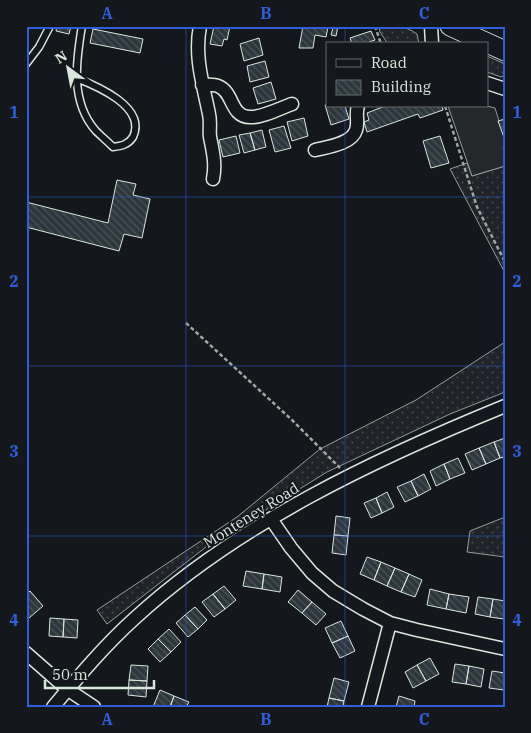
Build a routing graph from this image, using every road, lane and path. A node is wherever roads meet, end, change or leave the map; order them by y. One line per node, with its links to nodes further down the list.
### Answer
1 (50, 26): 12 (lane)
2 (82, 26): 13 (lane)
3 (200, 26): 15 (street)
4 (375, 26): 7 (path)
5 (431, 26): 8 (street)
6 (450, 26): 9 (street)
7 (381, 42)
8 (432, 42)
9 (485, 42)
10 (488, 43): 11 (street)
11 (505, 51)
12 (26, 64)
13 (76, 78): 13 (lane)
14 (488, 83): 16 (street)
15 (202, 85): 17 (street); 21 (street)
16 (505, 89)
17 (292, 104)
18 (357, 108): 20 (street)
19 (446, 108): 22 (path)
20 (315, 150)
21 (213, 179)
22 (505, 262)
23 (186, 323): 25 (path)
24 (505, 406): 25 (street, Monteney Road)
25 (347, 478): 26 (street, Monteney Road)
26 (272, 519): 27 (street); 30 (street, Monteney Road)
27 (390, 623): 28 (street); 33 (street)
28 (505, 648)
29 (26, 654): 30 (street)
30 (67, 689): 31 (street, Monteney Road); 32 (street)
31 (53, 707)
32 (94, 707)
33 (368, 707)

